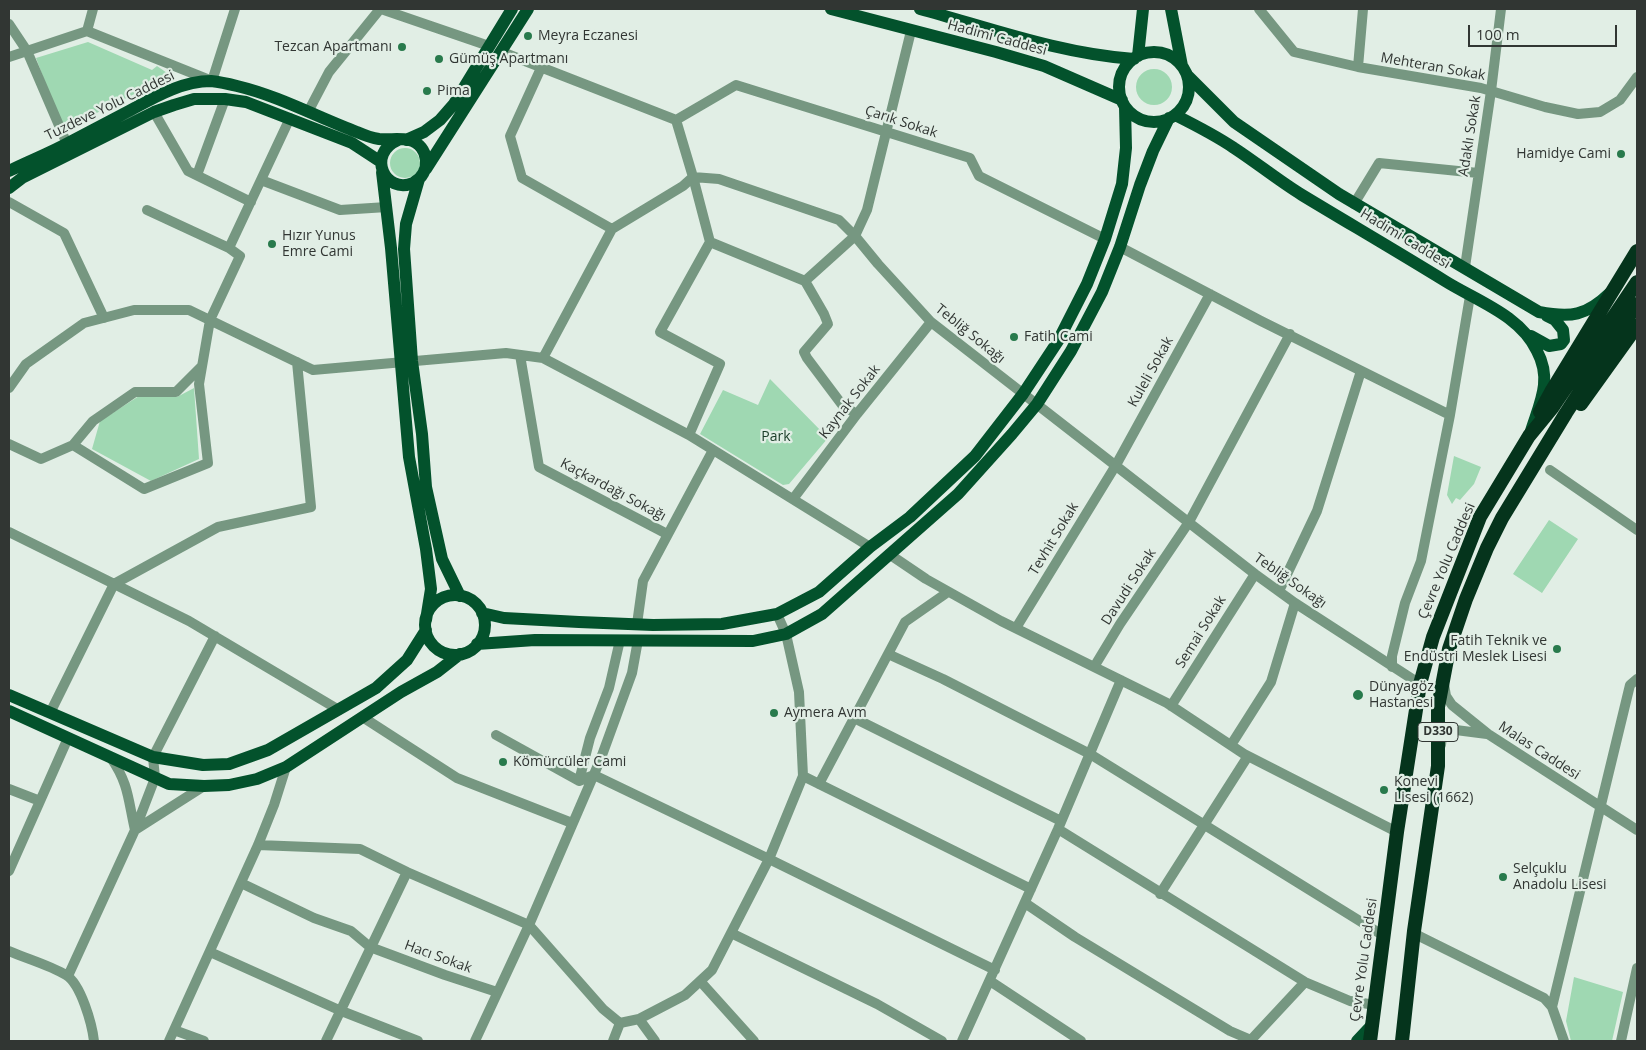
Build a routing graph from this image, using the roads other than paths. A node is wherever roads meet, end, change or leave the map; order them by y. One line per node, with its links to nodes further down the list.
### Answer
1 (94, 9): 14 (street)
2 (235, 9): 25 (street)
3 (380, 9): 16 (street); 30 (street)
4 (512, 9): 16 (main road)
5 (528, 9): 18 (main road)
6 (831, 9): 15 (main road, Hadimi Caddesi)
7 (920, 9): 20 (main road, Hadimi Caddesi)
8 (1143, 9): 20 (main road)
9 (1170, 9): 23 (main road)
10 (1259, 9): 21 (street, Mehteran Sokak)
11 (1363, 9): 21 (street)
12 (1501, 9): 26 (street, Adaklı Sokak)
13 (9, 24): 17 (street)
14 (87, 30): 17 (street); 25 (street)
15 (911, 31): 28 (main road, Hadimi Caddesi); 34 (street)
16 (489, 46): 35 (main road)
17 (26, 51): 19 (street); 36 (street)
18 (502, 52): 22 (street); 41 (main road)
19 (9, 57)
20 (1136, 57): 23 (main road); 28 (main road)
21 (1358, 67): 26 (street, Mehteran Sokak)
22 (541, 68): 33 (street); 50 (street)
23 (1185, 70): 31 (main road); 47 (main road, Hadimi Caddesi)
24 (1637, 80): 26 (street, Mehteran Sokak)
25 (212, 81): 30 (main road, Tuzdeve Yolu Caddesi); 36 (main road, Tuzdeve Yolu Caddesi)
26 (1491, 91): 39 (street, Adaklı Sokak)
27 (225, 99): 29 (main road, Tuzdeve Yolu Caddesi); 32 (main road, Tuzdeve Yolu Caddesi); 40 (street)
28 (1124, 103): 31 (main road); 52 (main road)
29 (154, 112): 40 (street); 44 (main road, Tuzdeve Yolu Caddesi)
30 (308, 112): 35 (main road, Tuzdeve Yolu Caddesi)
31 (1172, 116): 54 (main road); 62 (main road, Hadimi Caddesi)
32 (290, 118): 37 (main road, Tuzdeve Yolu Caddesi); 43 (street)
33 (676, 120): 34 (street, Çarık Sokak); 42 (street)
34 (886, 132): 51 (street); 52 (street, Çarık Sokak)
35 (402, 140): 37 (main road); 41 (main road)
36 (67, 144): 38 (main road, Tuzdeve Yolu Caddesi)
37 (382, 165): 41 (main road); 48 (main road)
38 (9, 171)
39 (1478, 173): 47 (street); 57 (street, Adaklı Sokak)
40 (197, 176): 46 (street)
41 (421, 176): 73 (main road)
42 (693, 177): 50 (street); 51 (street, Tebliğ Sokağı); 53 (street)
43 (261, 180): 46 (street); 48 (street)
44 (9, 188)
45 (9, 202): 65 (street)
46 (250, 202): 55 (street)
47 (1354, 204): 57 (main road, Hadimi Caddesi)
48 (387, 207): 73 (main road)
49 (147, 210): 55 (street)
50 (612, 229): 71 (street)
51 (855, 236): 58 (street); 67 (street, Tebliğ Sokağı)
52 (1105, 239): 77 (main road)
53 (710, 242): 58 (street); 81 (street)
54 (1120, 247): 61 (street); 78 (main road)
55 (229, 248): 66 (street)
56 (1637, 251): 60 (highway)
57 (1465, 267): 63 (main road, Hadimi Caddesi)
58 (805, 282): 79 (street)
59 (1637, 282): 64 (highway, D330)
60 (1613, 290): 63 (main road, Hadimi Caddesi); 82 (highway)
61 (1210, 294): 69 (street); 86 (street, Kuleli Sokak)
62 (1470, 296): 68 (main road, Hadimi Caddesi); 80 (street)
63 (1539, 312): 68 (main road)
64 (1631, 313): 82 (highway, Çevre Yolu Caddesi / D330); 115 (highway, D330)
65 (104, 318): 66 (street); 76 (street)
66 (210, 320): 72 (street); 74 (street)
67 (931, 322): 77 (street, Tebliğ Sokağı); 79 (street, Kaynak Sokak)
68 (1526, 333): 82 (main road, Hadimi Caddesi)
69 (1290, 334): 75 (street); 89 (street, Davudi Sokak)
70 (520, 355): 71 (street); 73 (street); 92 (street, Kaçkardağı Sokağı)
71 (543, 358): 81 (street)
72 (297, 362): 73 (street); 96 (street)
73 (406, 362): 99 (main road); 104 (main road)
74 (202, 366): 84 (street); 84 (street)
75 (1361, 371): 80 (street); 97 (street)
76 (9, 388)
77 (1023, 394): 78 (street, Tebliğ Sokağı); 93 (main road)
78 (1037, 404): 86 (street, Tebliğ Sokağı); 94 (main road)
79 (857, 414): 88 (street, Kaynak Sokak)
80 (1450, 415): 114 (street)
81 (689, 435): 85 (street)
82 (1529, 436): 118 (highway, Çevre Yolu Caddesi / D330)
83 (9, 444): 84 (street)
84 (73, 444)
85 (713, 450): 88 (street); 92 (street)
86 (1116, 465): 89 (street, Tebliğ Sokağı); 105 (street, Tevhit Sokak)
87 (1550, 470): 90 (street)
88 (793, 499): 93 (street)
89 (1189, 522): 95 (street, Tebliğ Sokağı); 113 (street, Davudi Sokak)
90 (1637, 530)
91 (9, 532): 96 (street)
92 (667, 534): 103 (street)
93 (870, 547): 102 (main road)
94 (889, 554): 98 (street); 106 (main road)
95 (1254, 574): 97 (street, Tebliğ Sokağı); 120 (street, Semai Sokak)
96 (114, 584): 107 (street); 123 (street)
97 (1279, 591): 100 (street, Tebliğ Sokağı)
98 (948, 592): 105 (street); 112 (street)
99 (460, 596): 101 (main road); 104 (main road)
100 (1295, 603): 114 (street, Tebliğ Sokağı); 129 (street)
101 (482, 613): 103 (main road); 110 (main road)
102 (777, 614): 103 (main road); 106 (street)
103 (637, 624)
104 (426, 625): 111 (main road); 121 (main road)
105 (1016, 628): 113 (street)
106 (786, 634): 109 (main road); 137 (street)
107 (215, 636): 121 (street); 131 (street)
108 (620, 640): 109 (main road); 110 (main road); 139 (street)
109 (638, 640): 136 (street)
110 (477, 644): 111 (main road)
111 (460, 654): 124 (main road)
112 (888, 654): 125 (street); 130 (street)
113 (1094, 667): 117 (street)
114 (1392, 667): 118 (street, Tebliğ Sokağı)
115 (1442, 678): 126 (street, Malas Caddesi); 134 (highway, D330)
116 (1637, 679): 144 (street)
117 (1121, 680): 120 (street); 130 (street)
118 (1420, 684): 150 (highway, Çevre Yolu Caddesi / D330)
119 (9, 695): 123 (main road)
120 (1171, 706): 129 (street)
121 (339, 710): 131 (main road)
122 (9, 711): 128 (main road)
123 (50, 713): 131 (main road)
124 (364, 718): 135 (main road); 145 (street)
125 (854, 718): 140 (street); 146 (street)
126 (1488, 734): 134 (street); 144 (street, Malas Caddesi)
127 (496, 735): 139 (street)
128 (68, 738): 133 (main road); 143 (street)
129 (1230, 745): 132 (street)
130 (1090, 754): 146 (street); 147 (street)
131 (153, 756): 138 (street)
132 (1248, 756): 147 (street); 150 (street)
133 (111, 758): 138 (main road); 148 (street)
134 (1438, 766): 160 (highway, D330)
135 (286, 767): 141 (main road); 151 (street)
136 (594, 775): 139 (street); 145 (street); 152 (street)
137 (803, 776): 140 (street); 152 (street)
138 (154, 778): 141 (main road); 148 (street)
139 (579, 781)
140 (819, 784): 156 (street)
141 (204, 786): 148 (street)
142 (9, 789): 143 (street)
143 (40, 801): 153 (street)
144 (1601, 803): 149 (street, Malas Caddesi); 174 (street)
145 (572, 823): 159 (street)
146 (1060, 825): 156 (street); 157 (street)
147 (1205, 825): 157 (street); 162 (street)
148 (135, 830): 168 (street)
149 (1637, 830)
150 (1397, 832): 162 (highway, Çevre Yolu Caddesi / D330)
151 (258, 845): 154 (street); 155 (street)
152 (769, 859): 161 (street); 167 (street)
153 (9, 871)
154 (407, 872): 159 (street); 163 (street)
155 (241, 883): 163 (street, Hacı Sokak); 164 (street)
156 (1031, 889): 158 (street)
157 (1160, 894): 171 (street)
158 (1025, 903): 167 (street); 193 (street)
159 (529, 925): 172 (street); 177 (street)
160 (1414, 931): 174 (street); 180 (highway, D330)
161 (731, 934): 169 (street); 190 (street)
162 (1384, 936): 173 (highway, Çevre Yolu Caddesi / D330)
163 (370, 947): 172 (street, Hacı Sokak); 175 (street)
164 (210, 952): 175 (street); 179 (street)
165 (10, 955): 168 (street)
166 (1637, 968): 197 (street)
167 (995, 970): 170 (street)
168 (68, 976): 181 (street)
169 (700, 981): 176 (street); 189 (street)
170 (990, 981): 191 (street); 192 (street)
171 (1305, 982): 173 (street); 193 (street)
172 (497, 992): 186 (street)
173 (1375, 1005): 178 (highway, Çevre Yolu Caddesi / D330)
174 (1552, 1007): 196 (street)
175 (339, 1010): 184 (street); 185 (street)
176 (639, 1019): 177 (street); 188 (street)
177 (620, 1022): 187 (street)
178 (1372, 1024): 194 (main road); 195 (highway, Çevre Yolu Caddesi / D330)
179 (174, 1030): 182 (street); 183 (street)
180 (1402, 1040)
181 (94, 1041)
182 (169, 1041)
183 (204, 1041)
184 (326, 1041)
185 (418, 1041)
186 (475, 1041)
187 (613, 1041)
188 (654, 1041)
189 (754, 1041)
190 (942, 1041)
191 (962, 1041)
192 (1081, 1041)
193 (1250, 1041)
194 (1357, 1041)
195 (1370, 1041)
196 (1564, 1041)
197 (1621, 1041)

